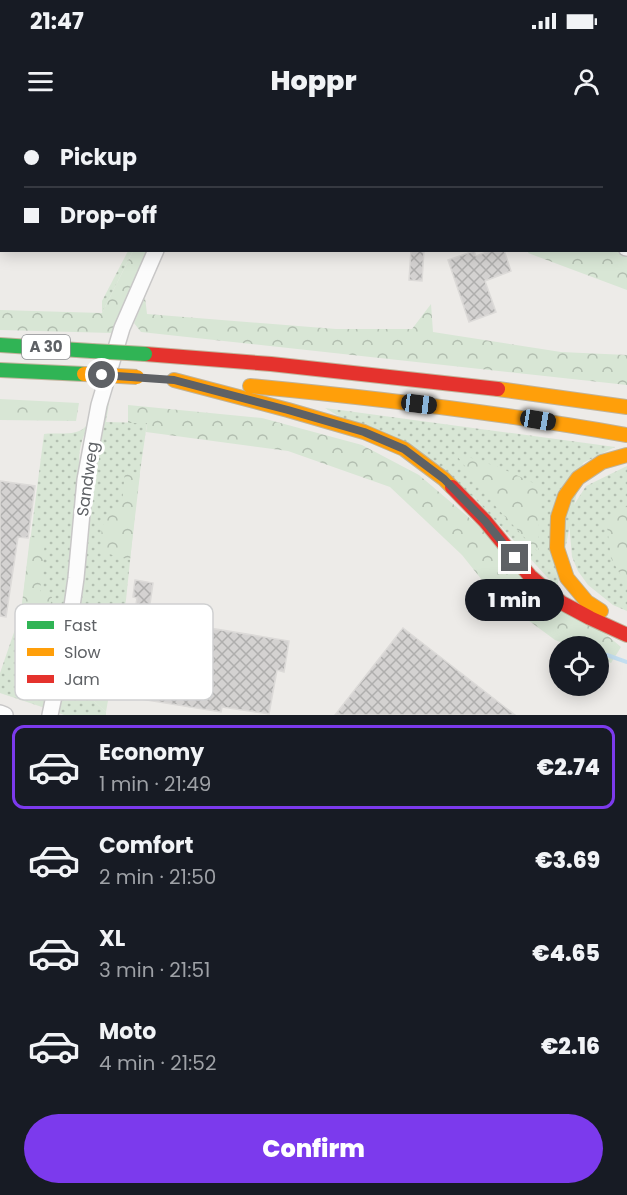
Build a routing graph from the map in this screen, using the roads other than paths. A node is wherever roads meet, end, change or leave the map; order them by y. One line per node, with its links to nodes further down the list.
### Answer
1 (155, 252): 8 (street, Sandweg)
2 (0, 345): 5 (highway, A 30, bridge)
3 (0, 370): 4 (highway, A 30, bridge)
4 (142, 378)
5 (627, 407)
6 (627, 435): 10 (highway)
7 (627, 455): 9 (highway)
8 (72, 604)
9 (627, 625)
10 (627, 635)
11 (53, 700): 14 (street, Sandweg)
12 (0, 713): 13 (street)
13 (5, 715)
14 (50, 715)

